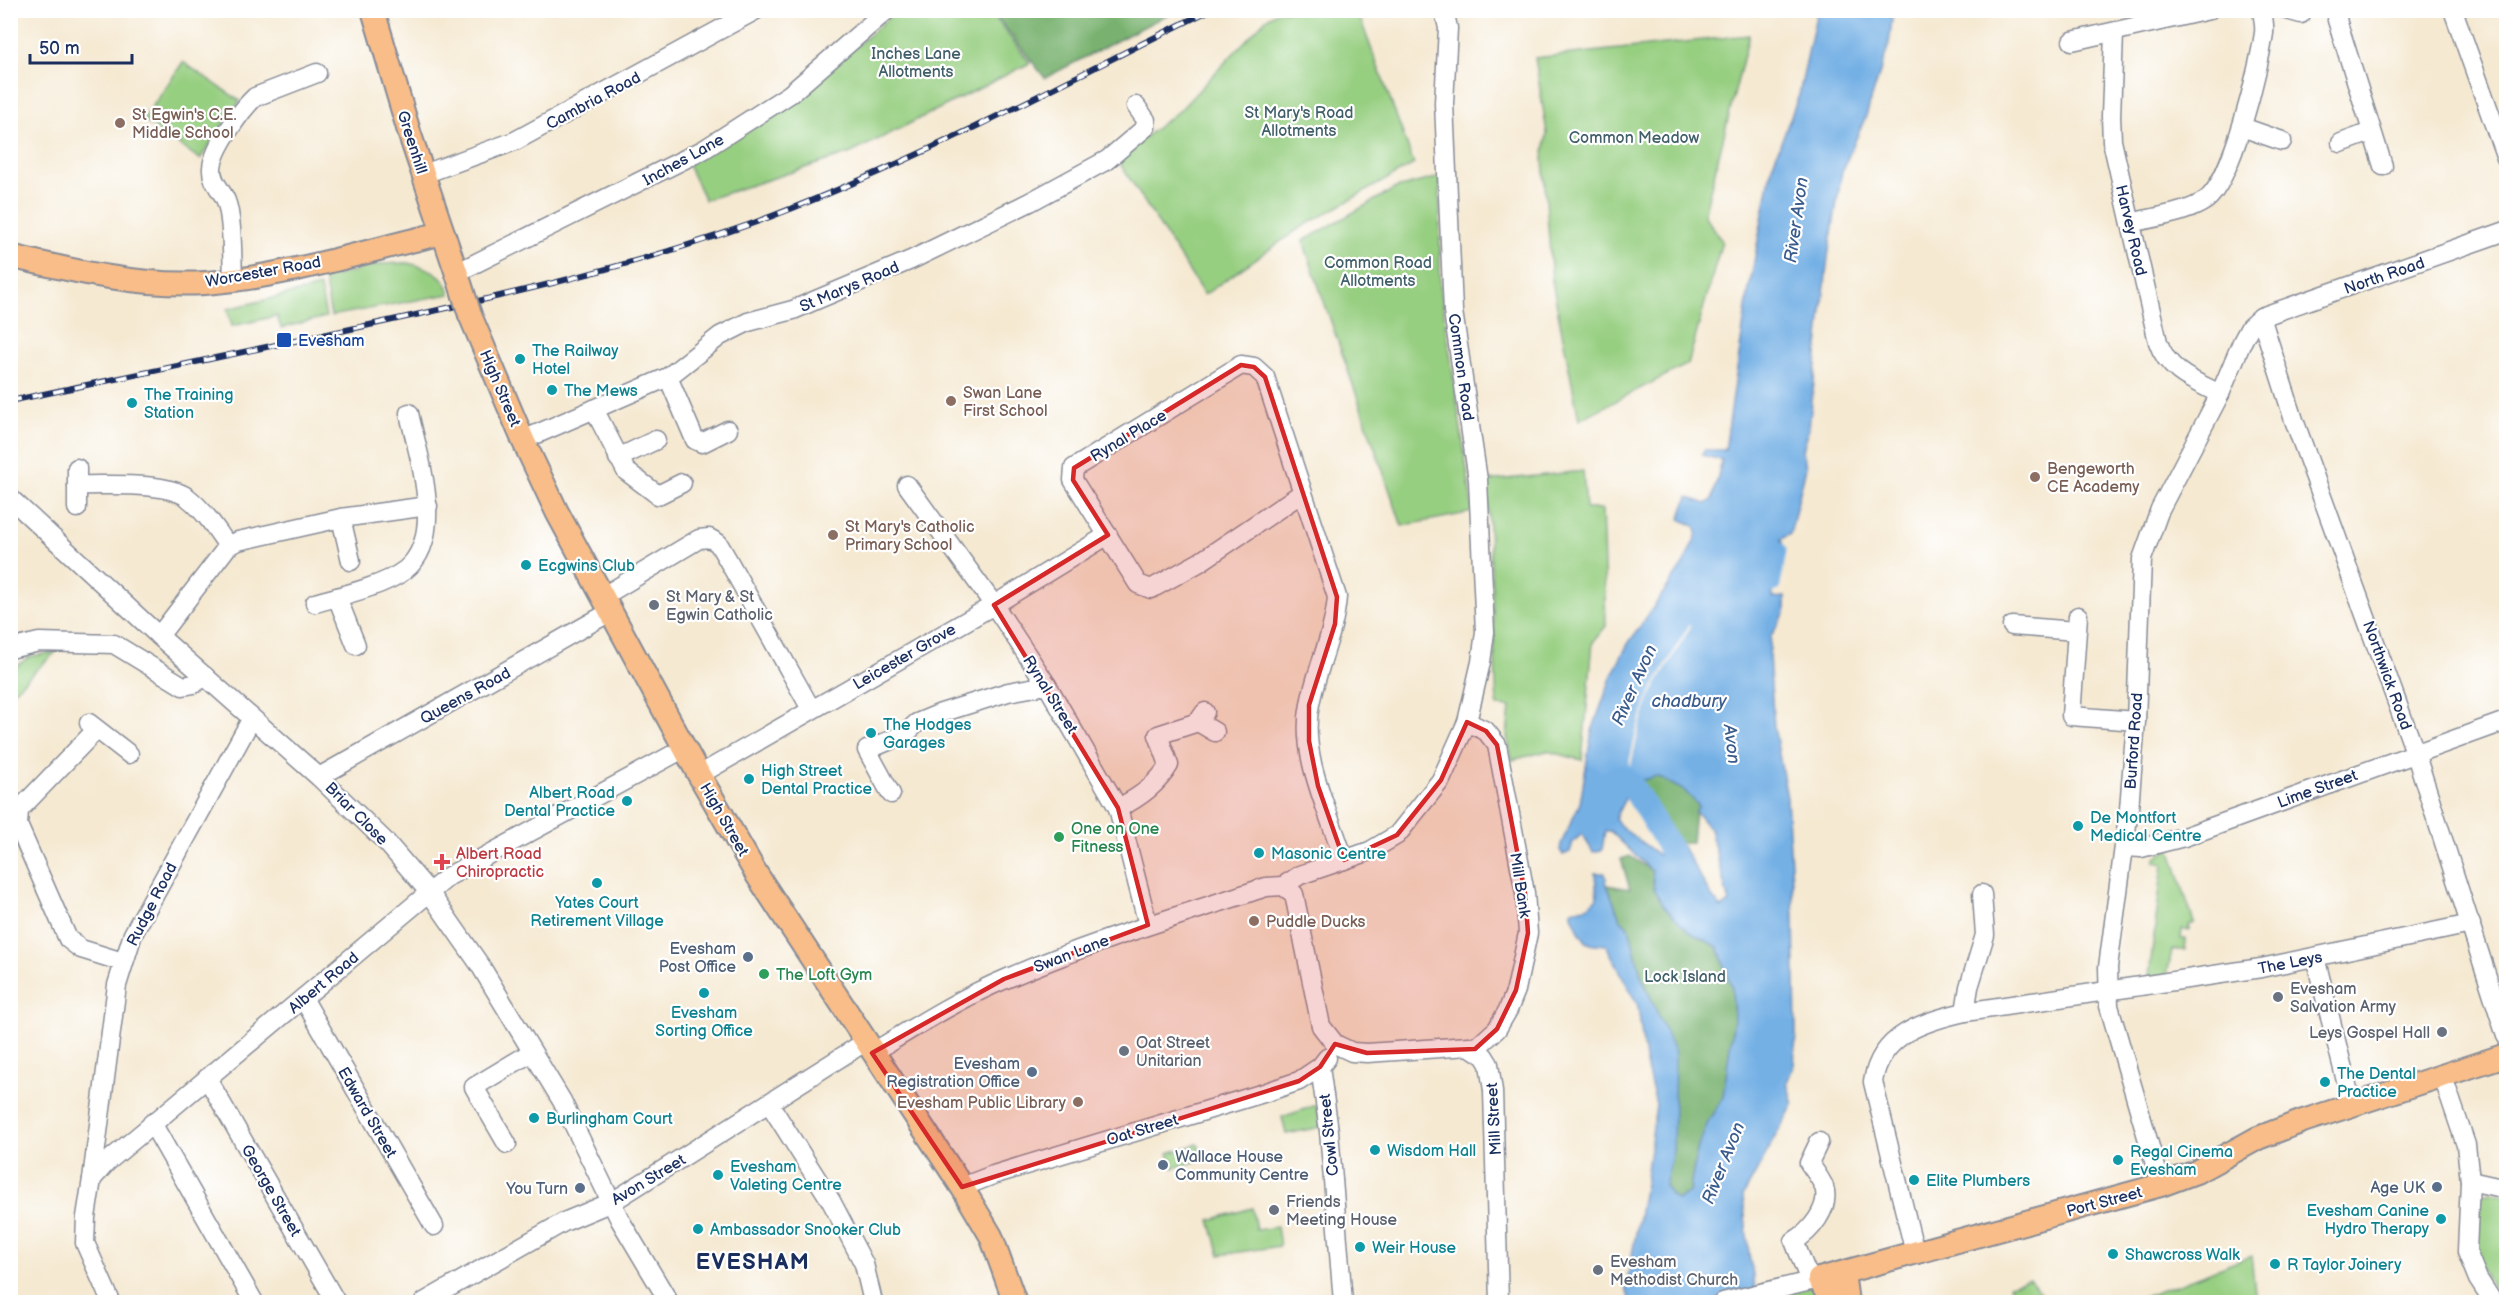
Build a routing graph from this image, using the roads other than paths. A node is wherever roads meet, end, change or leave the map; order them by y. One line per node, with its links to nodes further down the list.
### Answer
1 (756, 10): 19 (street, Cambria Road)
2 (887, 10): 24 (street, Inches Lane)
3 (1444, 10): 59 (street, Common Road)
4 (2209, 10): 9 (street)
5 (2262, 10): 13 (street)
6 (2339, 10): 14 (street)
7 (2453, 10): 17 (street)
8 (375, 11): 19 (main road, Greenhill)
9 (2114, 33): 10 (street); 20 (street, Harvey Road)
10 (2072, 41)
11 (317, 73): 25 (street)
12 (1136, 106): 27 (street, St Marys Road)
13 (2242, 127): 15 (street); 20 (street)
14 (2371, 132): 16 (street); 18 (street)
15 (2282, 141)
16 (2341, 143)
17 (2506, 158)
18 (2383, 166)
19 (424, 174): 22 (main road, Greenhill)
20 (2131, 223): 28 (street, Harvey Road)
21 (2506, 231): 26 (street, North Road)
22 (443, 232): 24 (main road, Greenhill); 25 (main road, Worcester Road)
23 (10, 256): 25 (main road, Worcester Road)
24 (457, 276): 32 (main road, High Street, bridge)
25 (233, 280)
26 (2261, 317): 28 (street, Burford Road); 62 (street, Northwick Road)
27 (668, 377): 29 (street, St Marys Road); 31 (street)
28 (2220, 394): 57 (street, Burford Road)
29 (594, 409): 32 (street, St Marys Road); 34 (street)
30 (409, 413): 39 (street)
31 (728, 430)
32 (523, 440): 47 (main road, High Street)
33 (656, 440): 34 (street)
34 (618, 458): 35 (street)
35 (682, 483)
36 (907, 485): 48 (street, Rynal Street)
37 (1302, 493): 42 (street, Rynal Place); 42 (street, Rynal Place); 69 (street, Rynal Place)
38 (10, 498): 50 (street, Briar Close)
39 (428, 506): 41 (street); 45 (street)
40 (77, 508): 43 (street)
41 (341, 518): 43 (street); 44 (street)
42 (1108, 535): 48 (street, Leicester Grove)
43 (228, 546): 50 (street)
44 (351, 561)
45 (337, 597): 46 (street); 51 (street)
46 (315, 603)
47 (606, 605): 55 (street, Queens Road); 61 (main road, High Street); 65 (street, Queens Road)
48 (994, 605): 54 (street, Rynal Street); 55 (street, Leicester Grove)
49 (2012, 626): 57 (street)
50 (159, 636): 53 (street, Briar Close)
51 (356, 645)
52 (10, 649): 53 (street)
53 (205, 676): 56 (street, Briar Close)
54 (1047, 685): 66 (street); 67 (street, Rynal Street)
55 (811, 709): 64 (street, Leicester Grove)
56 (252, 718): 65 (street, Briar Close); 76 (street, Rudge Road)
57 (2136, 721): 68 (street, Burford Road)
58 (2506, 721): 62 (street, Lime Street)
59 (1467, 722): 69 (street, Common Road); 83 (street, Mill Bank)
60 (1215, 732): 67 (street)
61 (685, 748): 64 (main road, High Street); 71 (street, Albert Road)
62 (2415, 752): 68 (street, Lime Street); 73 (street, Northwick Road)
63 (129, 754): 76 (street)
64 (699, 775): 82 (main road, High Street)
65 (320, 777): 71 (street, Briar Close)
66 (891, 794)
67 (1118, 808): 74 (street, Rynal Street)
68 (2125, 847): 77 (street, Burford Road)
69 (1344, 860): 70 (street)
70 (1283, 886): 74 (street, Swan Lane); 81 (street)
71 (429, 892): 78 (street, Albert Road); 84 (street, Briar Close)
72 (1982, 894): 79 (street)
73 (2471, 924): 75 (street, The Leys); 80 (street, Northwick Road)
74 (1148, 925): 82 (street, Swan Lane)
75 (2315, 957): 77 (street, The Leys); 90 (street)
76 (123, 962): 94 (street, Rudge Road)
77 (2108, 993): 79 (street, The Leys); 96 (street, Burford Road)
78 (303, 998): 88 (street, Albert Road); 100 (street, Edward Street)
79 (1965, 1012): 101 (street, The Leys)
80 (2506, 1036)
81 (1335, 1044): 83 (street); 86 (street)
82 (869, 1048): 89 (street, Avon Street); 97 (main road, High Street)
83 (1475, 1049): 112 (street, Mill Street)
84 (532, 1052): 93 (street); 99 (street, Briar Close)
85 (2506, 1055): 87 (main road, Port Street)
86 (1320, 1066): 97 (street, Oat Street); 111 (street, Cowl Street)
87 (2443, 1077): 90 (main road, Port Street); 95 (street)
88 (207, 1078): 91 (street, Albert Road); 107 (street, George Street)
89 (770, 1103): 99 (street, Avon Street); 109 (street)
90 (2352, 1105): 96 (main road, Port Street)
91 (152, 1123): 94 (street, Albert Road); 106 (street)
92 (1819, 1142): 103 (street)
93 (507, 1144)
94 (92, 1179): 105 (street)
95 (2470, 1181): 98 (street); 116 (street)
96 (2161, 1185): 101 (main road, Port Street)
97 (962, 1187): 110 (main road, High Street)
98 (2506, 1190)
99 (612, 1202): 104 (street, Briar Close); 108 (street, Avon Street)
100 (434, 1226)
101 (1915, 1252): 102 (main road, Port Street)
102 (1844, 1272): 103 (main road, Port Street); 115 (main road)
103 (1816, 1280): 113 (street, Port Street); 114 (main road)
104 (663, 1300)
105 (111, 1302)
106 (254, 1302)
107 (336, 1302)
108 (424, 1302)
109 (873, 1302)
110 (1015, 1302)
111 (1344, 1302)
112 (1500, 1302)
113 (1723, 1302)
114 (1832, 1302)
115 (1847, 1302)
116 (2493, 1302)

